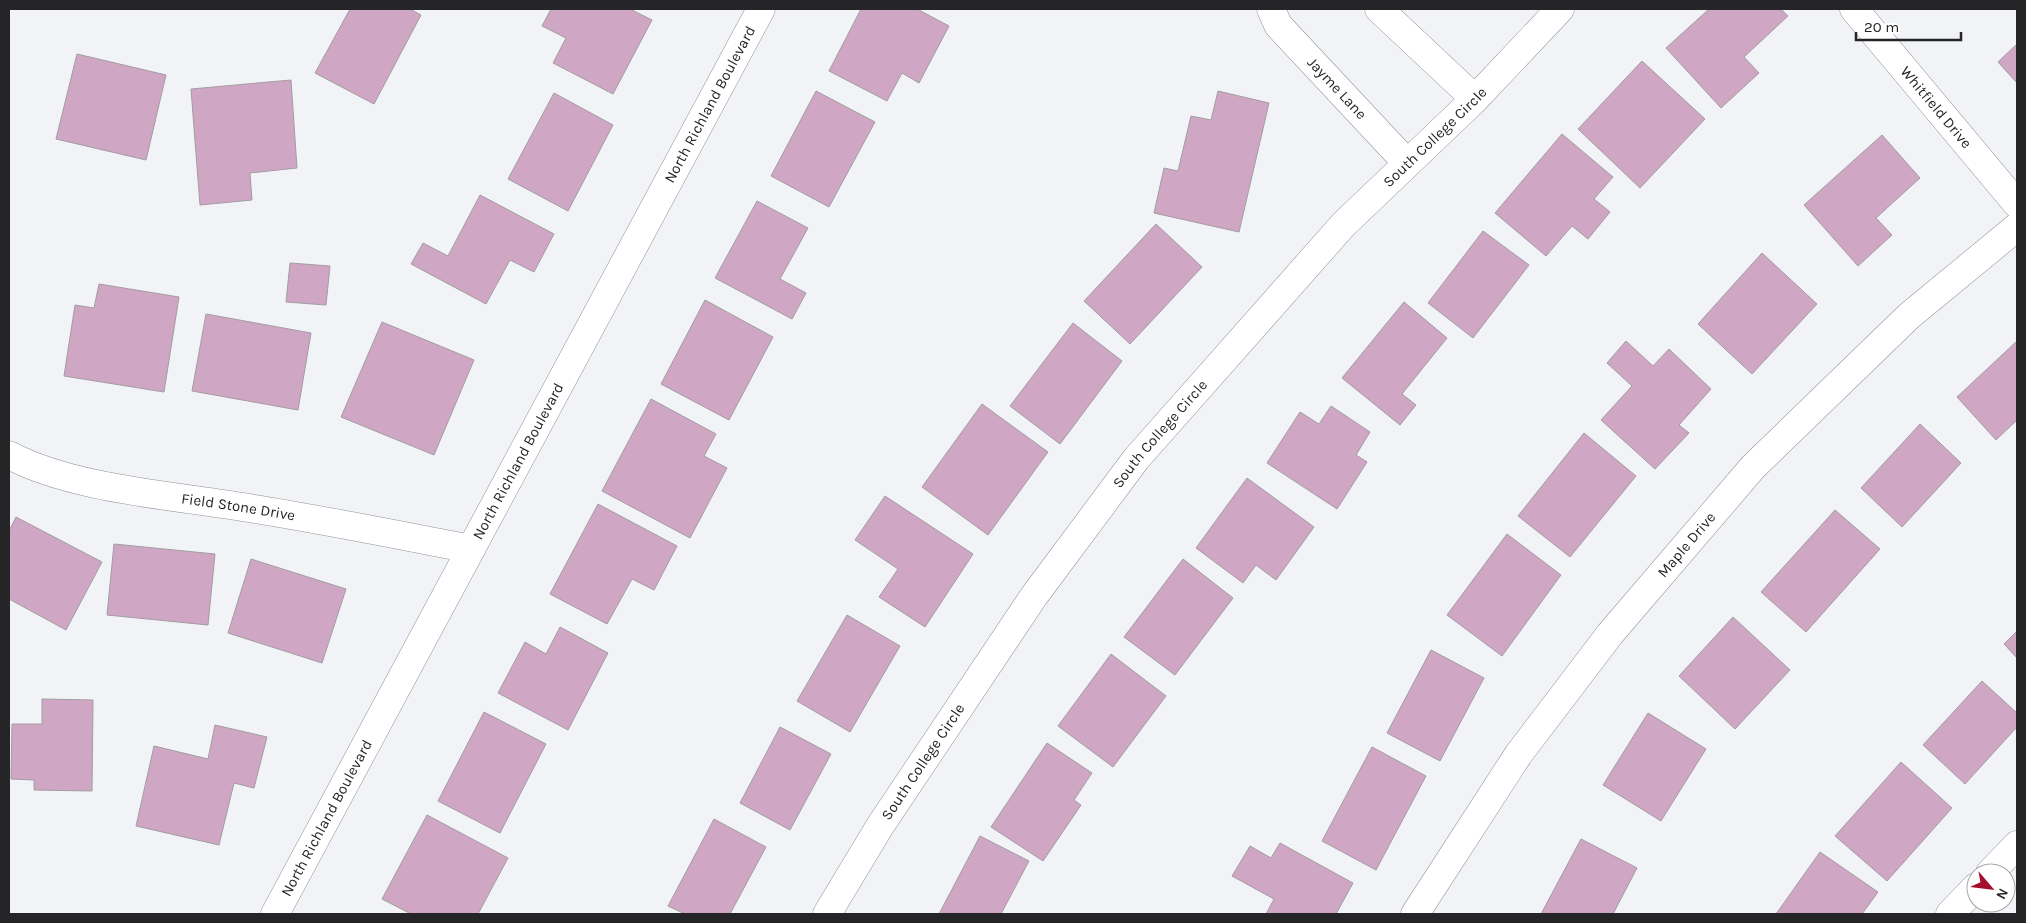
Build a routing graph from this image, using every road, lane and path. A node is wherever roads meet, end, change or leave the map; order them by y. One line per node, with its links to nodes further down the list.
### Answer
1 (761, 9): 11 (street, North Richland Boulevard)
2 (1271, 9): 7 (street, Jayme Lane)
3 (1379, 9): 6 (street)
4 (1560, 9): 6 (street, South College Circle)
5 (1854, 9): 8 (street, Whitfield Drive)
6 (1475, 99): 7 (street, South College Circle)
7 (1407, 163): 16 (street, South College Circle)
8 (2017, 204)
9 (2017, 227): 17 (street, Maple Drive)
10 (9, 455): 11 (street, Field Stone Drive)
11 (471, 549): 15 (street, North Richland Boulevard)
12 (2017, 845): 13 (street)
13 (2000, 863)
14 (1966, 897): 18 (street)
15 (275, 914)
16 (827, 914)
17 (1415, 914)
18 (1950, 914)

